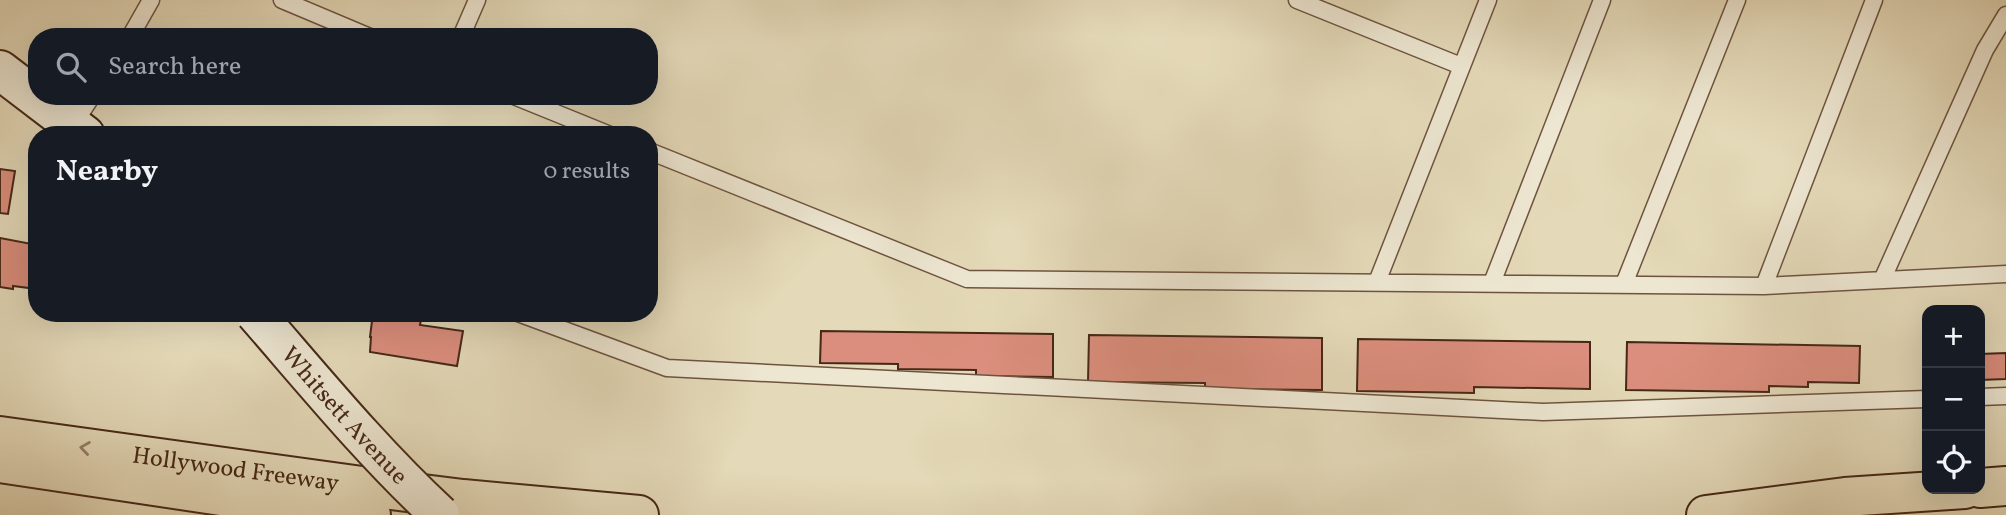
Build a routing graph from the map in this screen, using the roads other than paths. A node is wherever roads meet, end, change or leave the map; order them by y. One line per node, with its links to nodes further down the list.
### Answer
1 (151, 0): 10 (lane)
2 (282, 0): 11 (lane)
3 (477, 0): 12 (lane)
4 (1297, 0): 13 (lane)
5 (1488, 0): 13 (lane)
6 (1602, 0): 24 (lane)
7 (1737, 0): 25 (lane)
8 (1874, 0): 26 (lane)
9 (2006, 15): 22 (lane)
10 (135, 28)
11 (349, 28)
12 (465, 28)
13 (1461, 66): 23 (lane)
14 (0, 70): 15 (main road)
15 (28, 87)
16 (59, 105): 18 (main road)
17 (536, 105): 19 (lane)
18 (83, 119)
19 (588, 126)
20 (658, 155): 23 (lane)
21 (2006, 274): 22 (lane)
22 (1883, 278): 26 (lane)
23 (1377, 282): 24 (lane)
24 (1492, 283): 25 (lane)
25 (1624, 284): 26 (lane)
26 (1764, 286)
27 (263, 322): 40 (main road, Whitsett Avenue, bridge)
28 (542, 322): 31 (lane)
29 (2006, 396): 30 (lane)
30 (1985, 397)
31 (1922, 399)
32 (0, 436): 41 (highway, Hollywood Freeway, one-way to 32)
33 (0, 463): 39 (highway)
34 (0, 485): 38 (highway)
35 (2006, 486): 36 (highway)
36 (1985, 488)
37 (1922, 492): 42 (highway)
38 (198, 515)
39 (371, 515)
40 (440, 515)
41 (639, 515)
42 (1706, 515)

